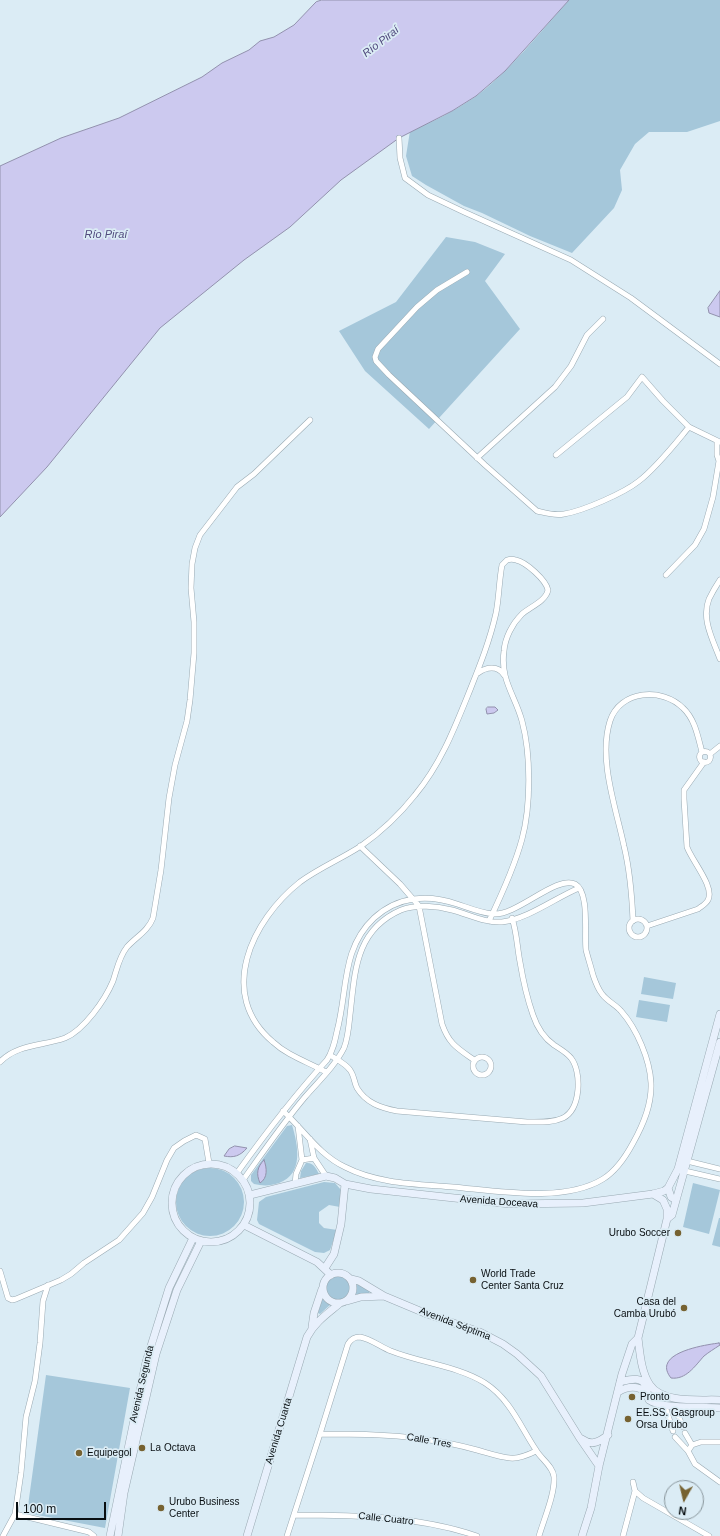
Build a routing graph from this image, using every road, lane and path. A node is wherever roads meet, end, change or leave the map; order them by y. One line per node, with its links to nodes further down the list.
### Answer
1 (399, 138): 4 (street)
2 (467, 272): 9 (street)
3 (603, 319): 9 (street)
4 (720, 364)
5 (310, 420): 35 (street)
6 (689, 427): 7 (street); 8 (street); 9 (street)
7 (719, 441): 10 (street)
8 (556, 455)
9 (477, 458)
10 (719, 461): 11 (street)
11 (666, 575)
12 (720, 580): 13 (street)
13 (720, 659)
14 (477, 673): 15 (street); 15 (street); 20 (street)
15 (504, 676): 25 (street)
16 (720, 746): 18 (street)
17 (702, 752): 18 (street); 19 (street); 28 (street)
18 (710, 754): 19 (street)
19 (704, 762): 29 (street)
20 (360, 846): 22 (street); 36 (street)
21 (579, 888): 24 (street); 26 (street); 41 (street)
22 (413, 898): 23 (street); 25 (street); 32 (street)
23 (419, 906): 27 (street); 33 (street); 34 (street)
24 (510, 912): 25 (street); 26 (street)
25 (492, 914): 27 (street)
26 (512, 920): 27 (street); 33 (street)
27 (489, 921)
28 (633, 921): 29 (street); 29 (street)
29 (647, 926)
30 (720, 1014): 54 (main road)
31 (720, 1042): 44 (main road)
32 (330, 1055): 33 (street); 36 (street)
33 (337, 1059): 37 (street)
34 (474, 1060)
35 (0, 1062)
36 (319, 1068): 37 (street); 38 (street)
37 (326, 1072): 39 (street)
38 (283, 1111): 39 (street); 48 (street)
39 (290, 1117): 40 (street); 51 (street)
40 (298, 1126): 41 (street); 43 (street)
41 (310, 1140): 42 (street)
42 (314, 1158): 43 (street); 49 (street)
43 (302, 1160): 52 (street)
44 (687, 1161): 46 (street); 47 (main road)
45 (209, 1164): 48 (main road); 60 (main road); 66 (street)
46 (720, 1169)
47 (685, 1170): 50 (street); 57 (main road)
48 (237, 1173): 51 (main road)
49 (326, 1176): 52 (main road); 53 (main road, Avenida Doceava)
50 (720, 1179)
51 (243, 1180): 56 (main road)
52 (295, 1184): 56 (main road)
53 (345, 1184): 55 (main road, Avenida Doceava); 62 (main road)
54 (668, 1188): 55 (main road, Avenida Doceava); 57 (main road)
55 (653, 1194): 58 (main road)
56 (250, 1195): 59 (main road)
57 (676, 1200): 58 (main road)
58 (667, 1219): 72 (main road)
59 (244, 1225): 61 (main road); 62 (main road)
60 (193, 1238): 61 (main road); 95 (main road, Avenida Segunda)
61 (201, 1241): 95 (main road, Avenida Segunda)
62 (325, 1268): 64 (main road)
63 (0, 1270): 66 (street)
64 (331, 1275): 65 (main road); 67 (main road)
65 (350, 1279): 68 (main road, Avenida Séptima); 69 (main road)
66 (48, 1285): 91 (street)
67 (322, 1288): 70 (main road); 71 (main road, Avenida Cuarta)
68 (384, 1296): 69 (main road, Avenida Séptima); 82 (main road, Avenida Séptima)
69 (347, 1301): 70 (main road)
70 (340, 1304): 71 (main road, Avenida Cuarta)
71 (312, 1327): 96 (main road, Avenida Cuarta)
72 (638, 1338): 73 (main road); 76 (main road)
73 (620, 1382): 74 (main road); 75 (main road)
74 (618, 1392): 75 (main road); 81 (main road)
75 (647, 1393): 77 (main road)
76 (720, 1400)
77 (665, 1406): 78 (main road); 86 (street)
78 (674, 1406): 79 (main road); 84 (street)
79 (720, 1408)
80 (320, 1434): 85 (street, Calle Tres); 85 (street); 92 (street)
81 (608, 1435): 82 (main road); 87 (main road)
82 (579, 1437): 87 (main road, Avenida Séptima)
83 (720, 1442): 84 (street)
84 (692, 1445): 86 (street)
85 (536, 1451): 99 (street)
86 (688, 1451): 89 (street)
87 (599, 1466): 100 (main road)
88 (633, 1482): 90 (street)
89 (720, 1482)
90 (635, 1491): 101 (street); 102 (street)
91 (15, 1514): 93 (street); 94 (street)
92 (294, 1515): 97 (street); 98 (street, Calle Cuatro)
93 (3, 1536)
94 (94, 1536)
95 (111, 1536)
96 (247, 1536)
97 (286, 1536)
98 (477, 1536)
99 (540, 1536)
100 (582, 1536)
101 (623, 1536)
102 (709, 1536)

